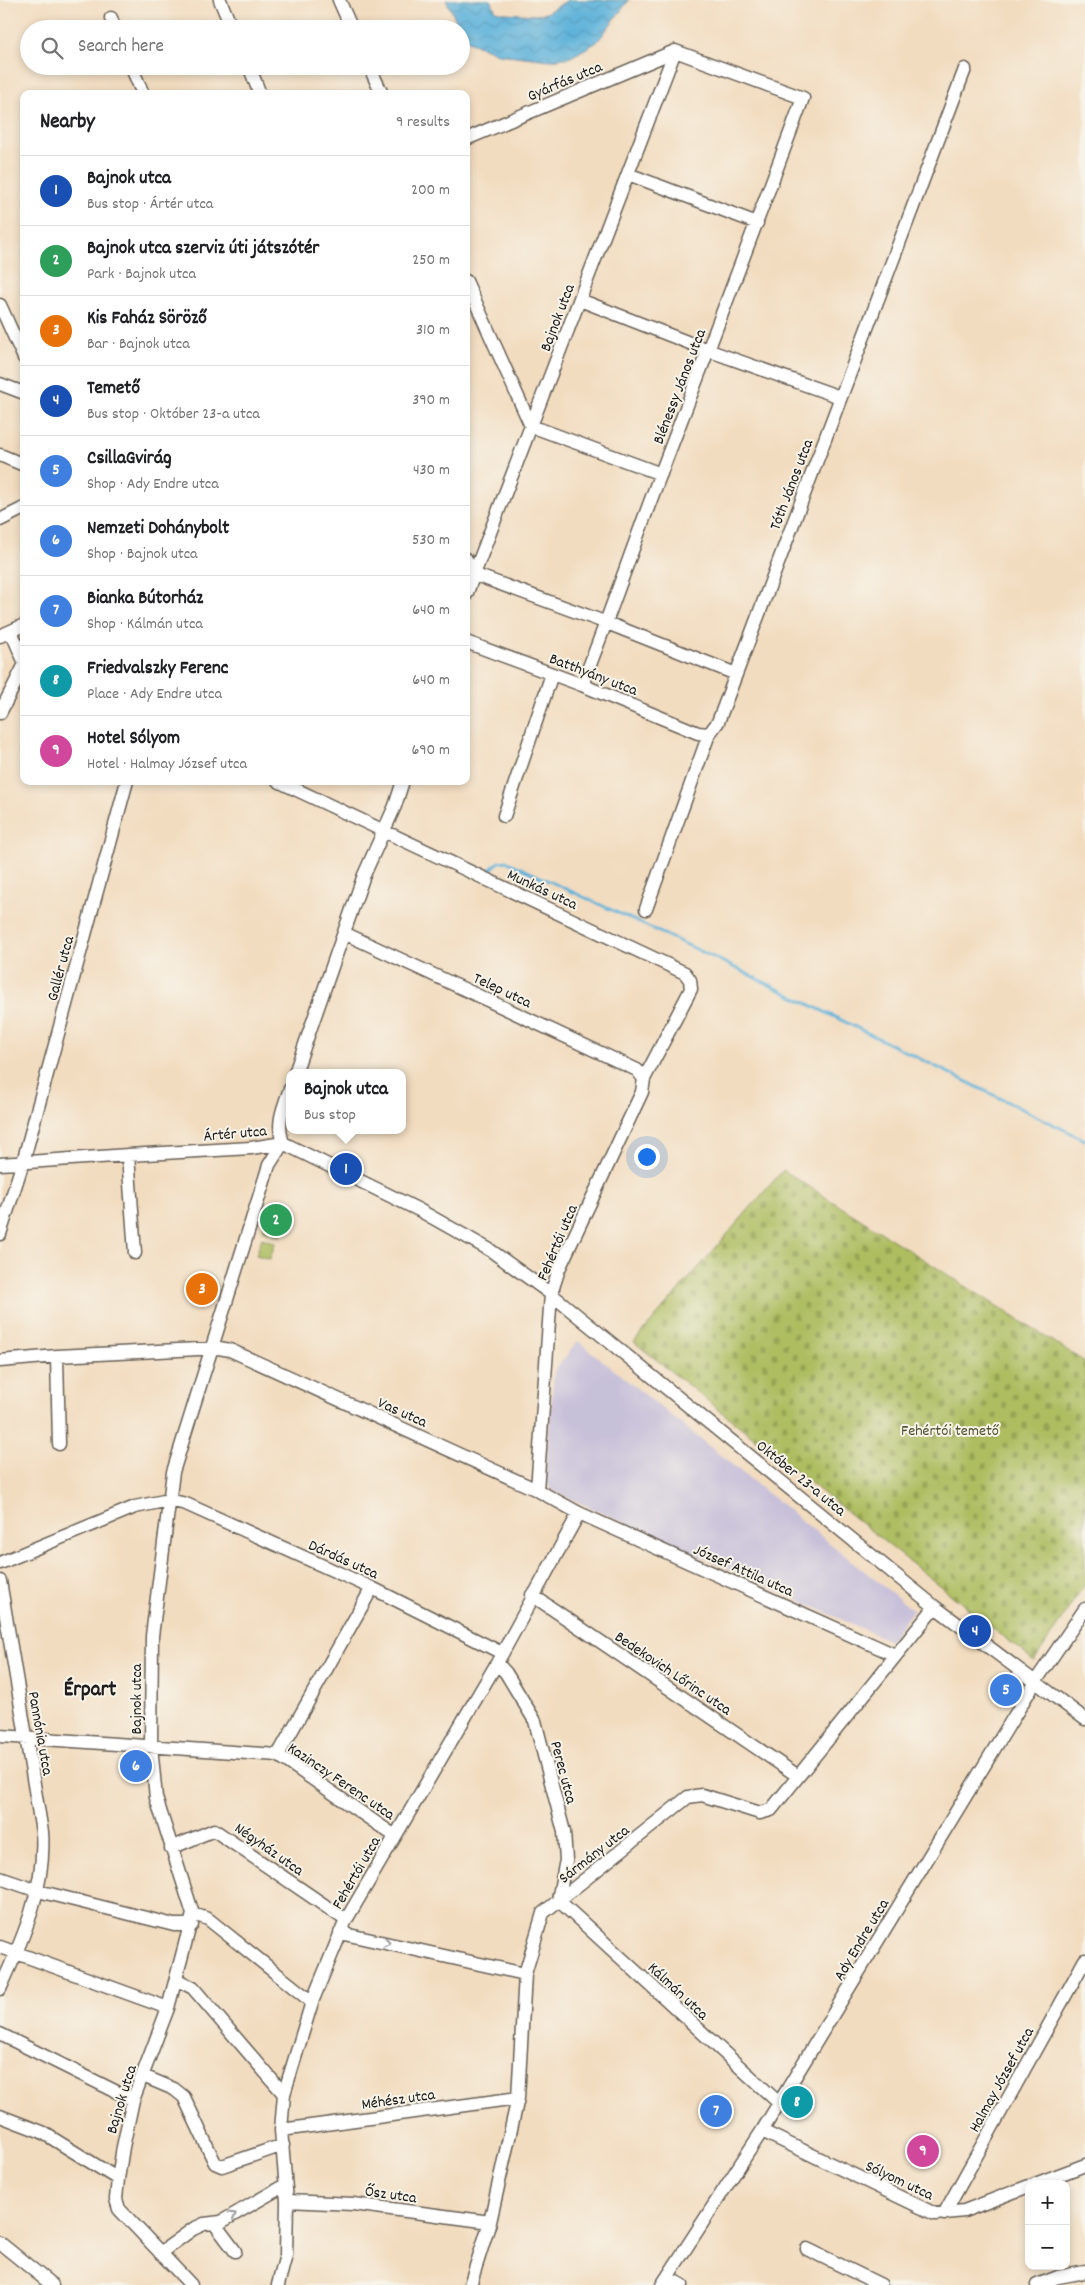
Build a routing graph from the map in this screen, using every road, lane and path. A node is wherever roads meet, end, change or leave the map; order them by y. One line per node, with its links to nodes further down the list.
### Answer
1 (220, 0): 3 (street)
2 (339, 0): 4 (street)
3 (228, 20)
4 (348, 20)
5 (674, 51): 13 (street, Gyárfás utca); 14 (street, Bajnok utca); 15 (street, Blénessy János utca)
6 (965, 69): 23 (street, Tóth János utca)
7 (136, 75): 10 (street)
8 (252, 75): 11 (street)
9 (373, 75): 12 (street)
10 (141, 90)
11 (258, 90)
12 (380, 90)
13 (470, 137)
14 (628, 174): 15 (street); 17 (street, Bajnok utca)
15 (757, 223): 20 (street, Blénessy János utca)
16 (470, 290): 24 (street)
17 (580, 300): 20 (street); 24 (street, Bajnok utca)
18 (0, 305): 19 (street)
19 (20, 349)
20 (710, 350): 23 (street); 27 (street, Blénessy János utca)
21 (0, 384): 22 (street)
22 (20, 392)
23 (840, 397): 40 (street, Tóth János utca)
24 (531, 426): 27 (street); 31 (street, Bajnok utca)
25 (0, 455): 26 (street)
26 (20, 463)
27 (660, 474): 33 (street, Blénessy János utca)
28 (20, 510): 29 (street)
29 (0, 520)
30 (470, 568): 31 (street)
31 (473, 574): 32 (street, Bajnok utca); 33 (street)
32 (470, 583)
33 (607, 623): 40 (street); 41 (street, Blénessy János utca)
34 (20, 627): 35 (street)
35 (5, 634): 37 (street)
36 (470, 643): 39 (street, Batthyány utca)
37 (20, 655)
38 (20, 674): 42 (street)
39 (552, 674): 41 (street, Batthyány utca); 47 (street)
40 (736, 674): 43 (street, Tóth János utca)
41 (582, 685): 43 (street, Batthyány utca)
42 (0, 713)
43 (710, 734): 49 (street, Tóth János utca)
44 (126, 785): 56 (street, Gallér utca)
45 (287, 785): 48 (street, Munkás utca)
46 (402, 785): 48 (street)
47 (504, 816)
48 (385, 831): 50 (street); 52 (street, Munkás utca)
49 (646, 909)
50 (344, 933): 51 (street); 52 (street, Telep utca)
51 (296, 1069)
52 (644, 1079): 60 (street, Fehértói utca)
53 (286, 1101): 54 (street)
54 (282, 1143): 55 (street, Ártér utca); 60 (street, Ártér utca); 61 (street, Bajnok utca)
55 (128, 1156): 56 (street, Ártér utca); 59 (street)
56 (23, 1162): 57 (street, Ártér utca); 58 (street)
57 (0, 1164)
58 (0, 1234)
59 (135, 1253)
60 (551, 1294): 65 (street, Fehértói utca); 72 (street, Október 23-a utca)
61 (210, 1349): 62 (street, Vas utca); 65 (street, Vas utca); 66 (street, Bajnok utca)
62 (57, 1356): 63 (street, Vas utca); 64 (street)
63 (0, 1361)
64 (59, 1444)
65 (537, 1490): 67 (street, Vas utca)
66 (169, 1500): 68 (street); 70 (street, Dárdás utca); 80 (street, Bajnok utca)
67 (579, 1513): 71 (street, Fehértói utca); 74 (street, József Attila utca)
68 (0, 1563)
69 (0, 1581): 79 (street, Pannónia utca)
70 (372, 1588): 75 (street, Dárdás utca); 81 (street)
71 (532, 1595): 75 (street, Fehértói utca); 82 (street, Bedekovich Lőrinc utca)
72 (935, 1607): 74 (street, Sármány utca); 76 (street, Október 23-a utca)
73 (1085, 1609): 76 (street, Ady Endre utca)
74 (895, 1655): 82 (street, Sármány utca)
75 (500, 1658): 83 (street, Fehértói utca); 87 (street, Perec utca)
76 (1035, 1682): 77 (street, Október 23-a utca); 104 (street, Ady Endre utca)
77 (1085, 1719)
78 (0, 1736): 79 (street, Kazinczy Ferenc utca)
79 (26, 1738): 80 (street, Kazinczy Ferenc utca); 86 (street, Pannónia utca)
80 (151, 1746): 81 (street, Kazinczy Ferenc utca); 84 (street, Bajnok utca)
81 (278, 1754): 83 (street, Kazinczy Ferenc utca)
82 (798, 1776): 87 (street, Sármány utca)
83 (395, 1836): 89 (street, Fehértói utca)
84 (171, 1848): 88 (street, Bajnok utca); 89 (street, Négyház utca)
85 (0, 1878): 86 (street)
86 (38, 1891): 88 (street); 92 (street, Pannónia utca)
87 (558, 1900): 94 (street, Sármány utca); 104 (street, Kálmán utca)
88 (192, 1920): 95 (street, Bajnok utca); 97 (street)
89 (346, 1920): 90 (street, Fehértói utca)
90 (340, 1933): 94 (street, one-way to 94); 97 (street, Fehértói utca)
91 (0, 1947): 92 (street)
92 (16, 1953): 96 (street, Pannónia utca); 98 (street)
93 (1085, 1960): 115 (street, Halmay József utca)
94 (525, 1974): 102 (street, Sármány utca)
95 (176, 1979): 98 (street, Bajnok utca); 101 (street)
96 (0, 1989)
97 (312, 2002): 101 (street, Fehértói utca)
98 (168, 2008): 100 (street, Bajnok utca)
99 (0, 2034): 103 (street)
100 (143, 2076): 103 (street, Bajnok utca); 108 (street)
101 (284, 2094): 106 (street, Fehértói utca)
102 (518, 2098): 106 (street, Méhész utca); 116 (street, Sármány utca)
103 (133, 2100): 110 (street, Bajnok utca)
104 (779, 2103): 107 (street, Ady Endre utca)
105 (0, 2116): 110 (street)
106 (281, 2130): 108 (street, Fehértói utca)
107 (762, 2131): 115 (street, Sólyom utca); 123 (street, Ady Endre utca)
108 (283, 2145): 112 (street, Fehértói utca)
109 (1085, 2165): 111 (street)
110 (118, 2179): 121 (street, Bajnok utca)
111 (1046, 2180)
112 (285, 2184): 114 (street, Fehértói utca); 117 (street, one-way to 112)
113 (1025, 2188): 115 (street, Sólyom utca)
114 (287, 2200): 116 (street, Ősz utca); 127 (street, Fehértói utca)
115 (944, 2214)
116 (490, 2222): 128 (street, Sármány utca)
117 (214, 2223): 120 (street); 121 (street)
118 (0, 2242): 125 (street)
119 (808, 2249): 130 (street)
120 (235, 2251)
121 (160, 2253): 126 (street, Bajnok utca)
122 (1085, 2272): 124 (street)
123 (665, 2281): 129 (street)
124 (1042, 2284)
125 (52, 2285)
126 (191, 2285)
127 (278, 2285)
128 (470, 2285)
129 (682, 2285)
130 (881, 2285)

